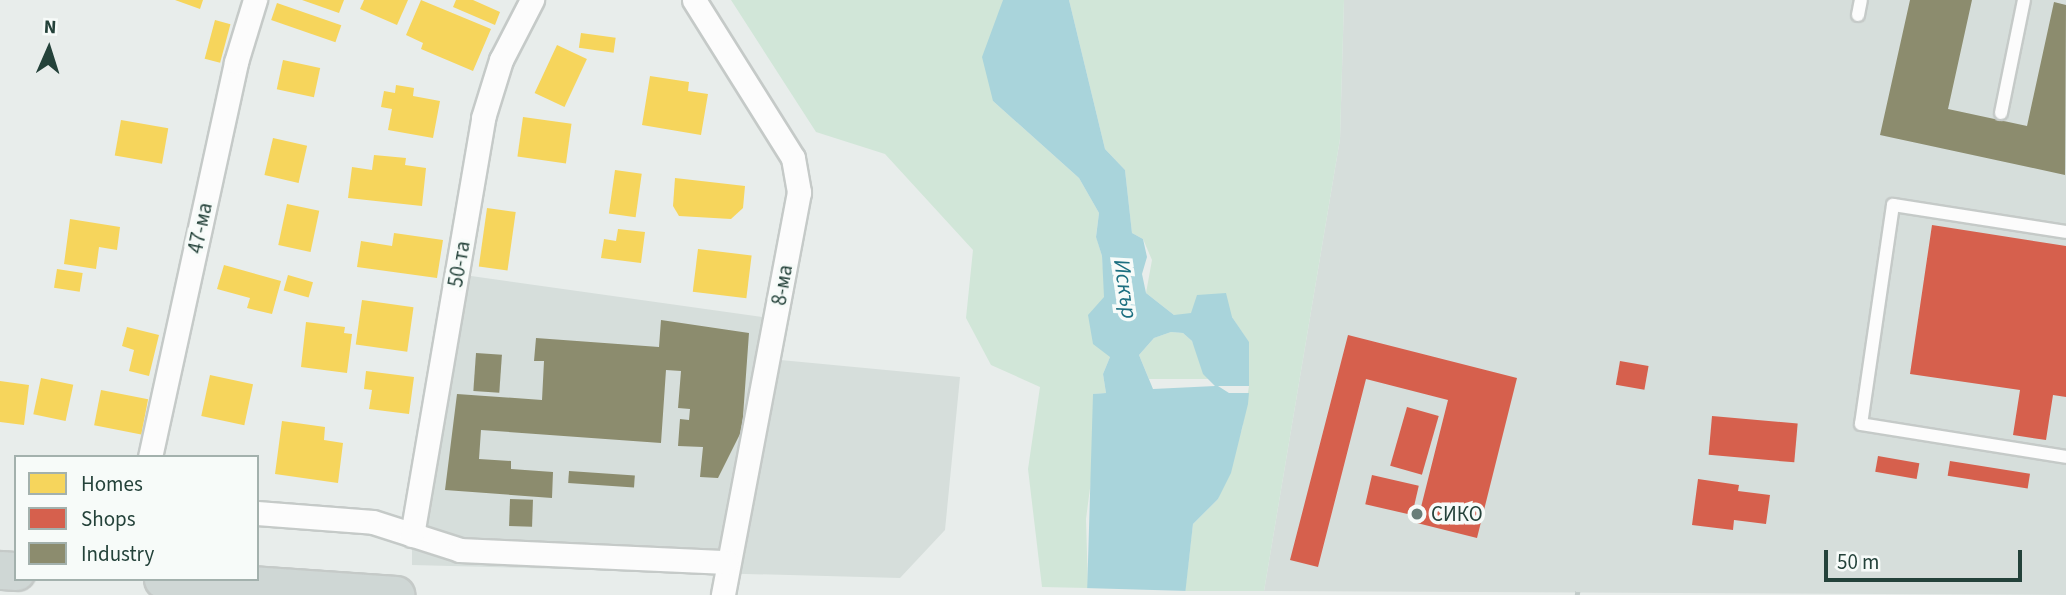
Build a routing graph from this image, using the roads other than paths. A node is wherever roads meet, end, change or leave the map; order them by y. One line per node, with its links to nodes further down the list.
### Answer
1 (255, 0): 9 (street, 47-ма)
2 (531, 0): 12 (street, 50-та)
3 (694, 0): 13 (street, 8-ма)
4 (1861, 0): 6 (lane)
5 (2024, 0): 7 (lane)
6 (1858, 15)
7 (2001, 113)
8 (2066, 232): 10 (lane)
9 (150, 455)
10 (2066, 457)
11 (259, 513): 12 (street)
12 (412, 536): 13 (street)
13 (727, 562): 16 (street, 8-ма)
14 (192, 581): 15 (main road)
15 (395, 595)
16 (723, 595)

